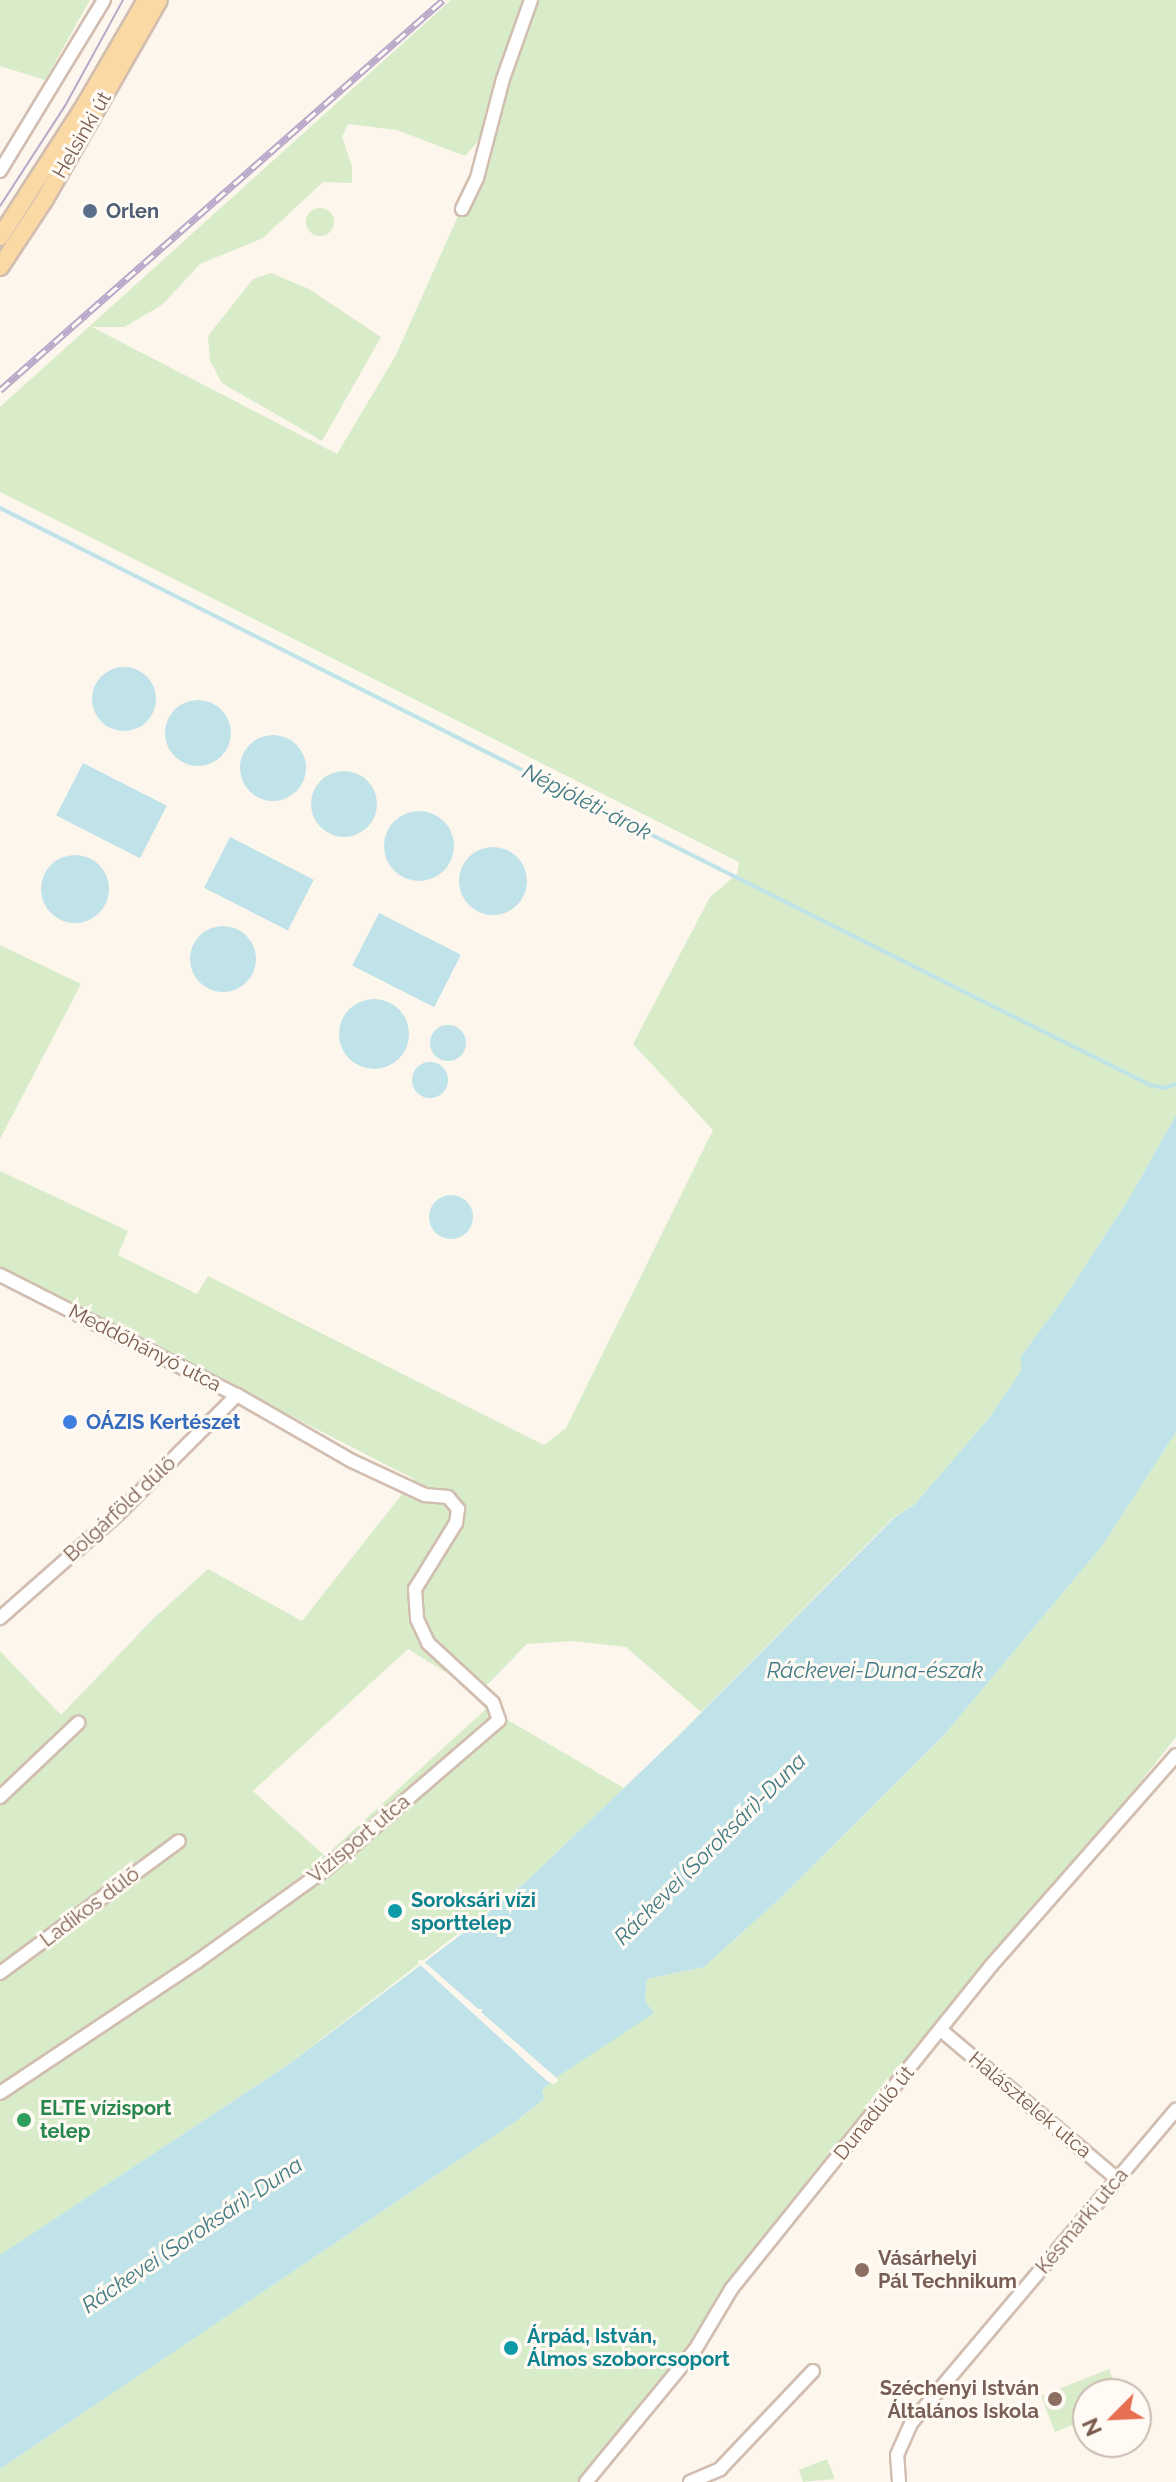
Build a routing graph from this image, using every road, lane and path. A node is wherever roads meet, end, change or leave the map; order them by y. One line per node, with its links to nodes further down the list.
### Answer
1 (104, 0): 5 (street)
2 (146, 0): 7 (main road, Helsinki út)
3 (159, 0): 8 (main road, Helsinki út)
4 (531, 0): 6 (street)
5 (0, 171)
6 (462, 209)
7 (0, 237)
8 (0, 267)
9 (0, 1275): 10 (street, Meddőhányó utca)
10 (237, 1395): 11 (street, Meddőhányó utca); 12 (street, Bolgárföld dűlő)
11 (458, 1509): 19 (street, Vízisport utca)
12 (0, 1618)
13 (78, 1723): 15 (street)
14 (1176, 1755): 18 (street, Dunadűlő út)
15 (0, 1797)
16 (179, 1841): 17 (street, Ladikos dűlő)
17 (0, 1973)
18 (942, 2031): 21 (street, Halásztelek utca); 24 (street, Dunadűlő út)
19 (0, 2093)
20 (1176, 2110): 21 (street, Késmárki utca)
21 (1117, 2179): 26 (street, Késmárki utca)
22 (813, 2371): 23 (street)
23 (722, 2476): 25 (street)
24 (586, 2482)
25 (690, 2482)
26 (899, 2482)

